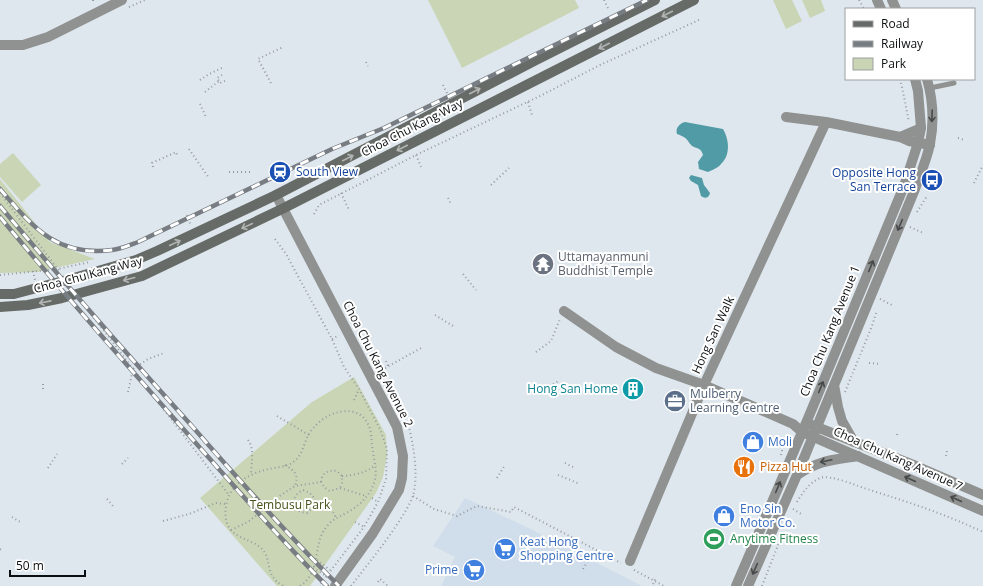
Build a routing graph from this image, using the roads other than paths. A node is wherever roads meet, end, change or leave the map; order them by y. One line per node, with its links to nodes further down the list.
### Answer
1 (122, 0): 4 (street)
2 (655, 0): 14 (main road, Choa Chu Kang Way, one-way to 2)
3 (694, 0): 15 (main road, Choa Chu Kang Way, one-way to 15)
4 (0, 45)
5 (915, 80): 10 (street, Choa Chu Kang Avenue 1)
6 (954, 83): 7 (lane)
7 (929, 84): 13 (street, Choa Chu Kang Avenue 1, one-way to 13)
8 (786, 117): 9 (street)
9 (826, 122): 11 (street); 19 (street, Hong San Walk)
10 (920, 128): 11 (street); 12 (street, Choa Chu Kang Avenue 1)
11 (904, 136): 12 (street)
12 (918, 143): 13 (street); 21 (street, Choa Chu Kang Avenue 1, one-way to 12)
13 (930, 145): 20 (street, Choa Chu Kang Avenue 1, one-way to 20)
14 (276, 195): 15 (street, Choa Chu Kang Avenue 2); 16 (main road, Choa Chu Kang Way, one-way to 14)
15 (282, 209): 17 (main road, Choa Chu Kang Way, one-way to 17); 29 (street, Choa Chu Kang Avenue 2)
16 (0, 294)
17 (0, 307)
18 (564, 311): 19 (street)
19 (704, 385): 21 (street); 28 (street, Hong San Walk)
20 (834, 385): 22 (street, Choa Chu Kang Avenue 1); 23 (street)
21 (804, 427): 22 (street); 30 (street, Choa Chu Kang Avenue 1, one-way to 21)
22 (814, 431): 23 (street, Choa Chu Kang Avenue 7); 24 (street, Choa Chu Kang Avenue 7); 25 (street, Choa Chu Kang Avenue 1)
23 (854, 442): 26 (street, Choa Chu Kang Avenue 7)
24 (858, 456): 25 (street, one-way to 25); 27 (street, Choa Chu Kang Avenue 7, one-way to 24)
25 (797, 475): 31 (street, Choa Chu Kang Avenue 1, one-way to 31)
26 (983, 495)
27 (983, 511)
28 (630, 566)
29 (335, 586)
30 (736, 586)
31 (748, 586)

